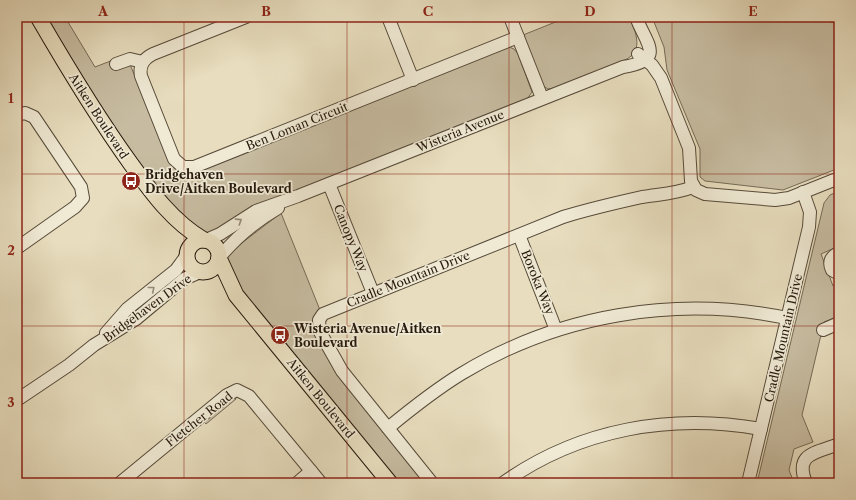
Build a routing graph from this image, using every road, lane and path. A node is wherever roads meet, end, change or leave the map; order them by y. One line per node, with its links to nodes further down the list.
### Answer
1 (38, 17): 18 (main road, Aitken Boulevard)
2 (246, 17): 8 (street)
3 (388, 17): 10 (street)
4 (510, 17): 6 (street)
5 (638, 22): 7 (street)
6 (518, 37): 10 (street, Ben Loman Circuit); 11 (street)
7 (642, 57): 11 (street, Wisteria Avenue); 15 (street)
8 (143, 62): 9 (street); 10 (street, Ben Loman Circuit)
9 (116, 64)
10 (413, 80)
11 (542, 98): 14 (street, Wisteria Avenue)
12 (17, 115): 21 (street)
13 (839, 178): 16 (street)
14 (329, 184): 17 (street, Wisteria Avenue); 27 (street, Canopy Way)
15 (693, 187): 16 (street); 19 (street, Cradle Mountain Drive)
16 (803, 192): 29 (street, Cradle Mountain Drive)
17 (298, 196): 20 (street, Wisteria Avenue, one-way to 17); 24 (street, Wisteria Avenue)
18 (167, 210): 20 (main road, Aitken Boulevard); 23 (main road, Aitken Boulevard)
19 (519, 235): 27 (street, Cradle Mountain Drive); 31 (street, Boroka Way)
20 (205, 240): 23 (main road); 24 (main road)
21 (17, 248)
22 (839, 253): 26 (street)
23 (188, 254): 25 (main road); 33 (street, Bridgehaven Drive, one-way to 23)
24 (219, 258): 25 (main road); 28 (main road, Aitken Boulevard)
25 (202, 272): 28 (main road, Aitken Boulevard); 33 (street, Bridgehaven Drive)
26 (839, 274)
27 (373, 293): 35 (street, Cradle Mountain Drive)
28 (236, 295): 42 (main road, Aitken Boulevard)
29 (787, 318): 31 (street); 36 (street, Cradle Mountain Drive)
30 (839, 324): 32 (street)
31 (556, 330): 35 (street)
32 (823, 330)
33 (94, 346): 34 (street, Bridgehaven Drive)
34 (17, 400)
35 (388, 428): 43 (street, Cradle Mountain Drive)
36 (761, 429): 44 (street); 45 (street, Cradle Mountain Drive)
37 (839, 444): 46 (street)
38 (311, 472): 39 (street, Fletcher Road); 40 (street); 41 (street, Fletcher Road)
39 (120, 483)
40 (297, 483)
41 (321, 483)
42 (390, 483)
43 (432, 483)
44 (503, 483)
45 (748, 483)
46 (806, 483)

